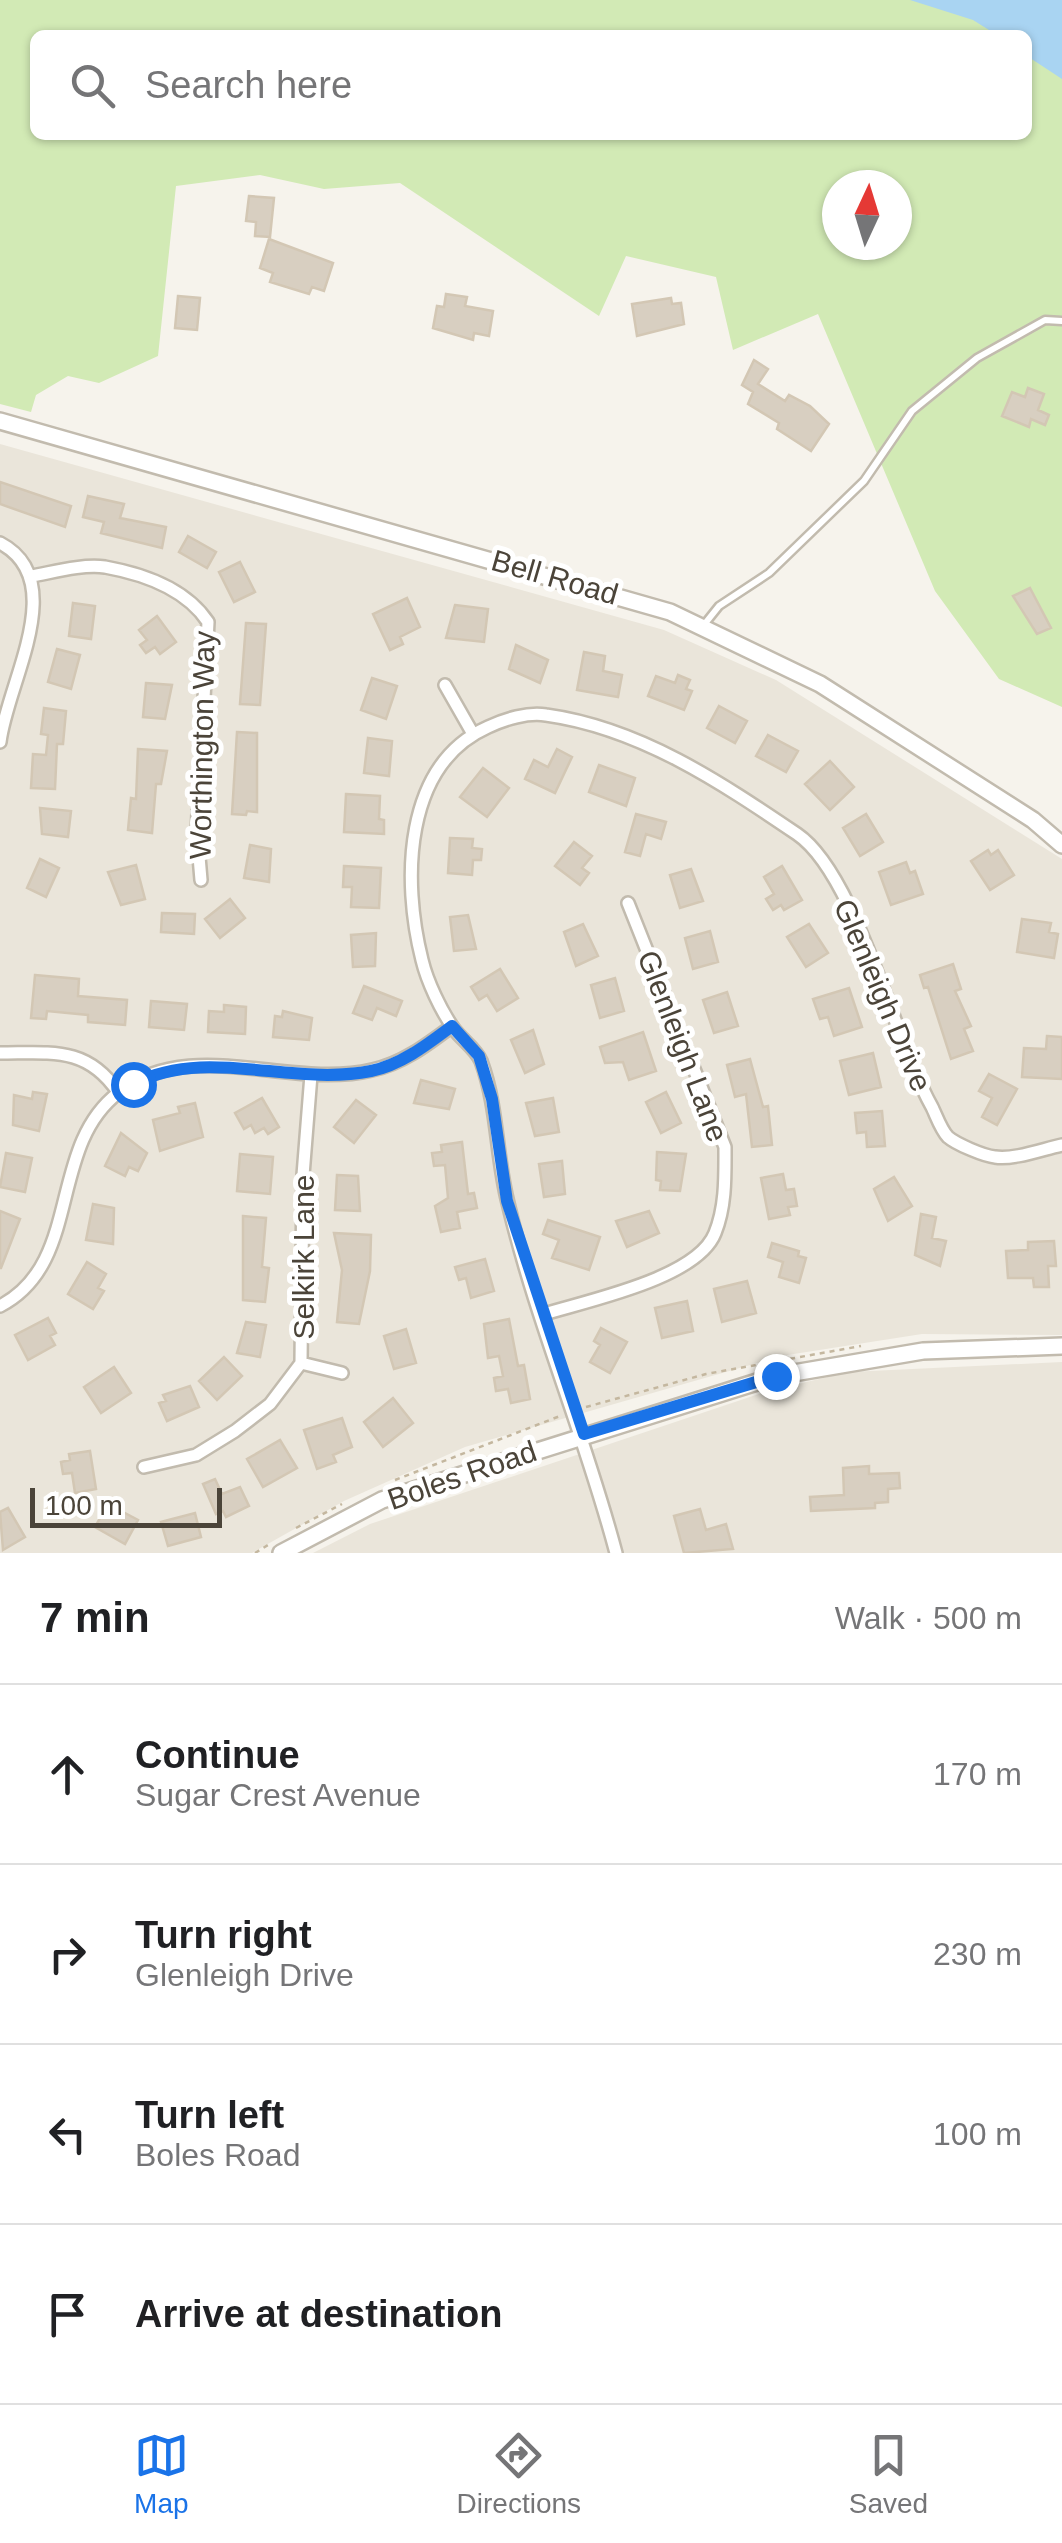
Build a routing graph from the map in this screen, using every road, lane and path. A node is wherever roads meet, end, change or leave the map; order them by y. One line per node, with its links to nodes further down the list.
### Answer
1 (1062, 322): 5 (lane)
2 (0, 421): 5 (street, Bell Road)
3 (0, 543): 4 (street)
4 (32, 576): 8 (street); 10 (street, Worthington Way)
5 (702, 627): 9 (street, Bell Road)
6 (445, 685): 7 (street)
7 (473, 734): 12 (street, Glenleigh Drive); 16 (street, Glenleigh Drive)
8 (0, 742)
9 (1062, 844)
10 (201, 880)
11 (628, 903): 18 (street, Glenleigh Lane)
12 (452, 1026): 14 (street); 18 (street, Glenleigh Drive)
13 (0, 1053): 15 (street)
14 (311, 1075): 15 (street); 20 (street, Selkirk Lane)
15 (118, 1092): 17 (street)
16 (1062, 1145)
17 (0, 1306)
18 (541, 1315): 22 (street, Glenleigh Drive)
19 (1062, 1346): 22 (street, Boles Road)
20 (302, 1363): 21 (street); 23 (street, Selkirk Lane)
21 (342, 1373)
22 (584, 1434): 24 (street, Boles Road); 25 (street, Glenleigh Drive)
23 (144, 1467)
24 (281, 1553)
25 (616, 1553)

